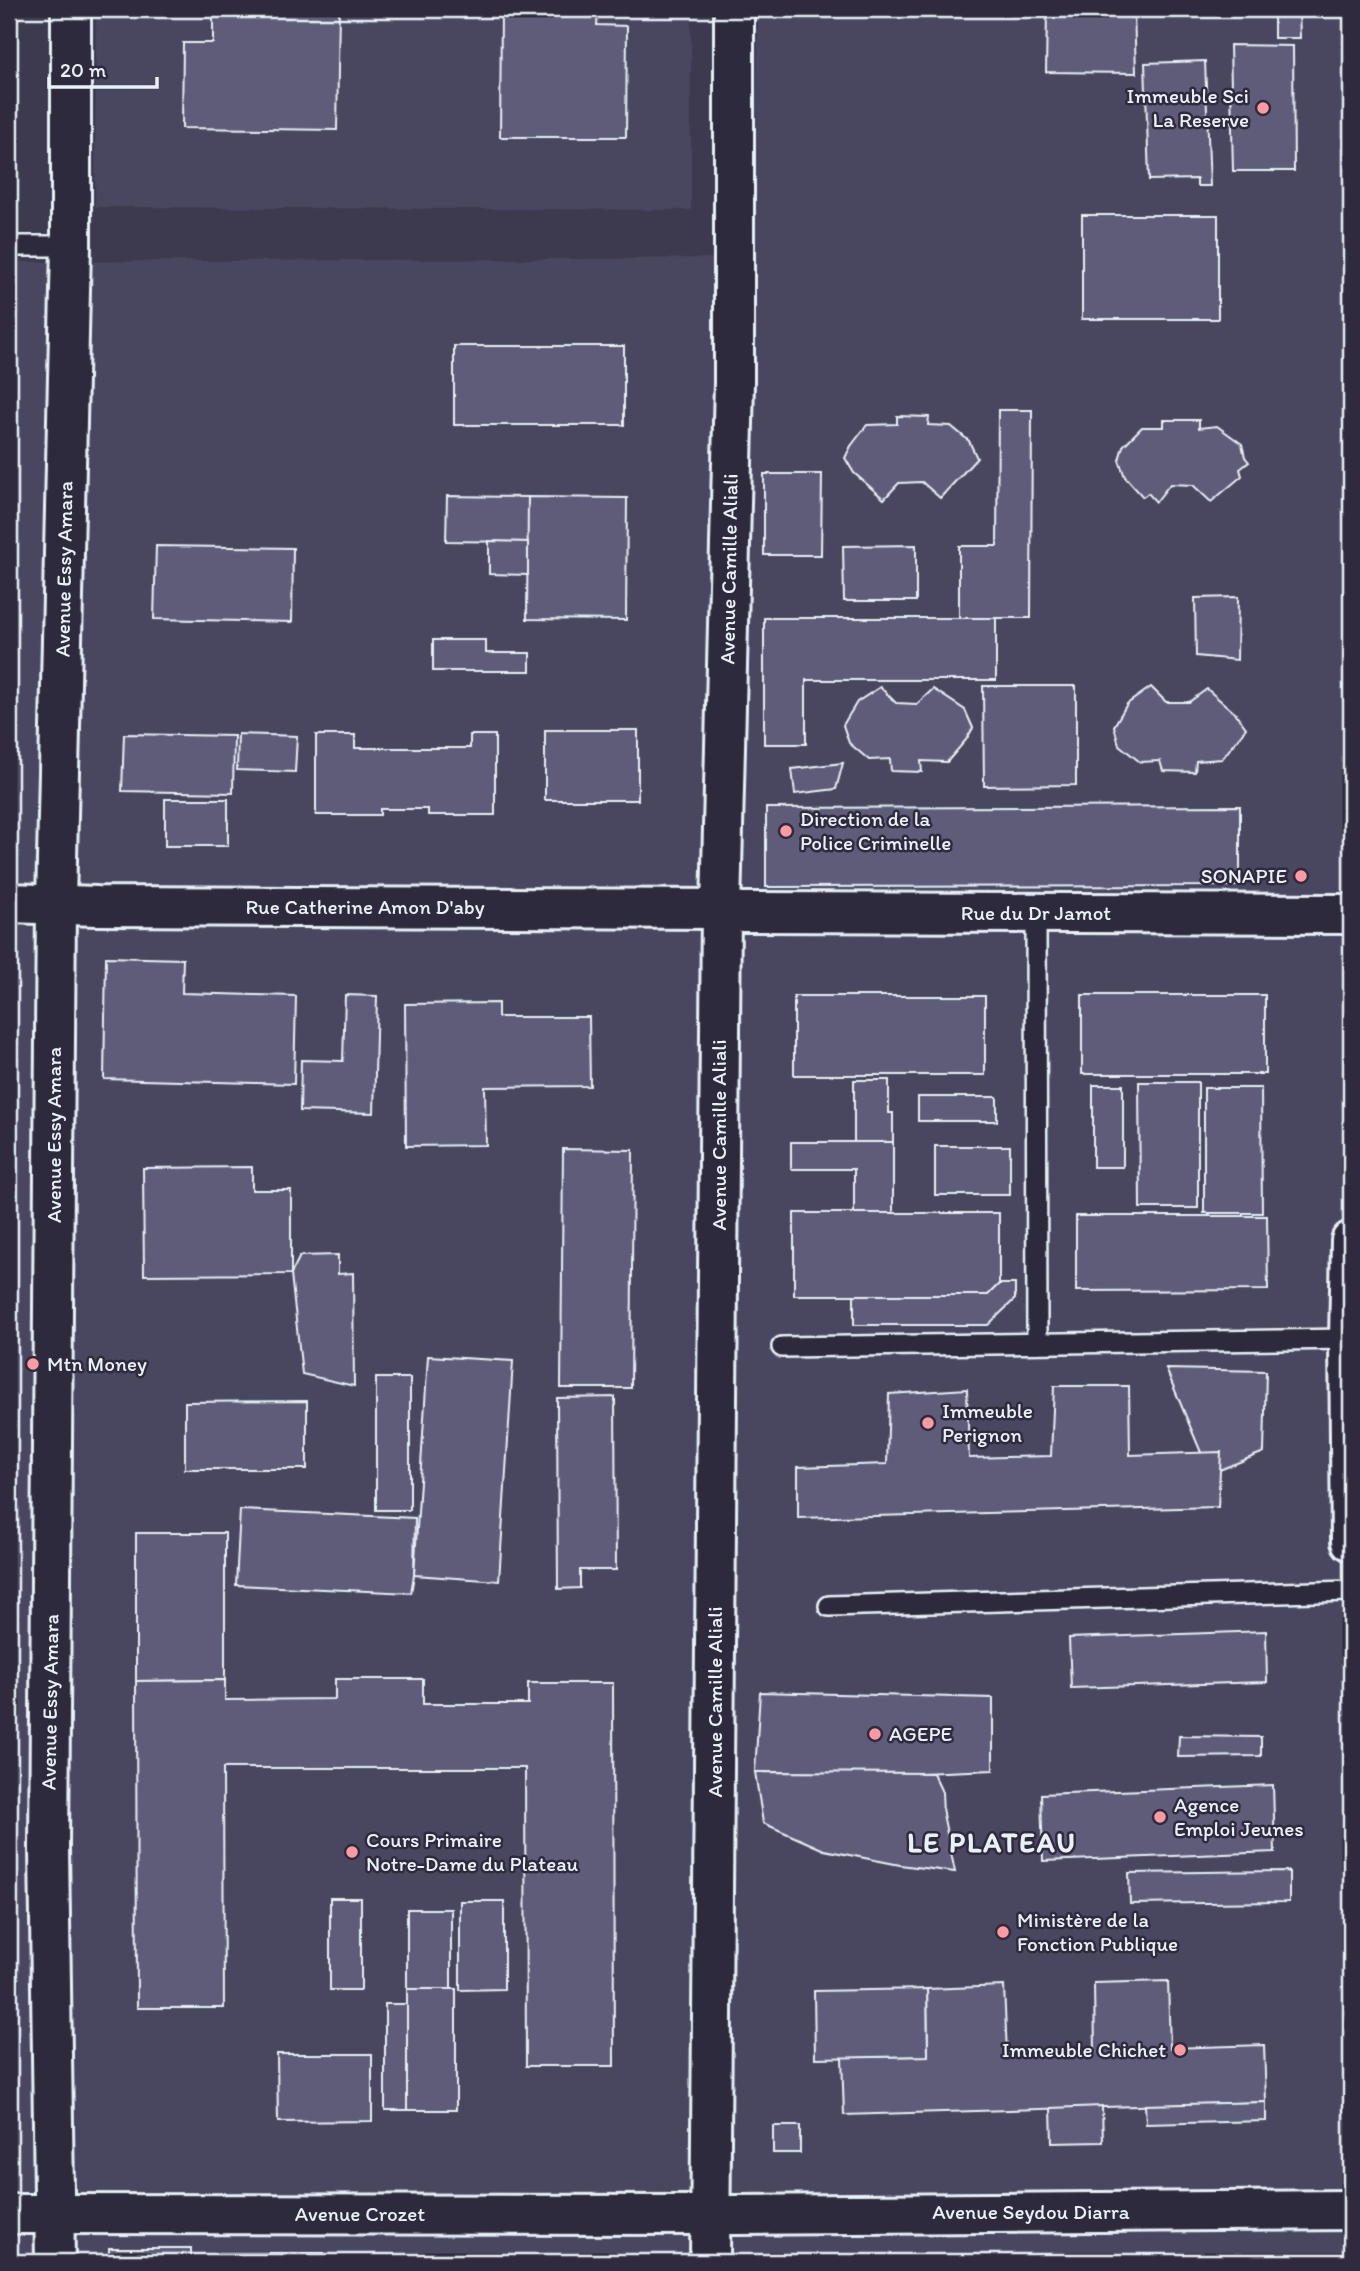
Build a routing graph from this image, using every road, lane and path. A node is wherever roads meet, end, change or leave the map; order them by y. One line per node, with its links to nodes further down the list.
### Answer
1 (71, 9): 4 (street, Avenue Essy Amara)
2 (734, 9): 7 (street, Avenue Camille Aliali)
3 (9, 246): 4 (lane)
4 (71, 246): 6 (street, Avenue Essy Amara)
5 (9, 903): 6 (street, Rue Catherine Amon D'aby)
6 (56, 903): 7 (street, Rue Catherine Amon D'aby); 19 (street, Avenue Essy Amara)
7 (721, 909): 8 (street, Rue du Dr Jamot); 20 (street, Avenue Camille Aliali)
8 (1036, 913): 9 (street, Rue du Dr Jamot); 12 (lane)
9 (1351, 914)
10 (1351, 1241): 11 (street)
11 (1349, 1339): 12 (lane); 14 (street)
12 (1037, 1343): 13 (lane)
13 (782, 1347)
14 (1351, 1541)
15 (1351, 1591): 16 (lane)
16 (829, 1606)
17 (1351, 2210): 20 (street, Avenue Seydou Diarra)
18 (9, 2214): 19 (street, Avenue Crozet)
19 (55, 2214): 20 (street, Avenue Crozet); 21 (street, Avenue Essy Amara)
20 (711, 2215): 22 (street, Avenue Camille Aliali)
21 (55, 2262)
22 (710, 2262)

